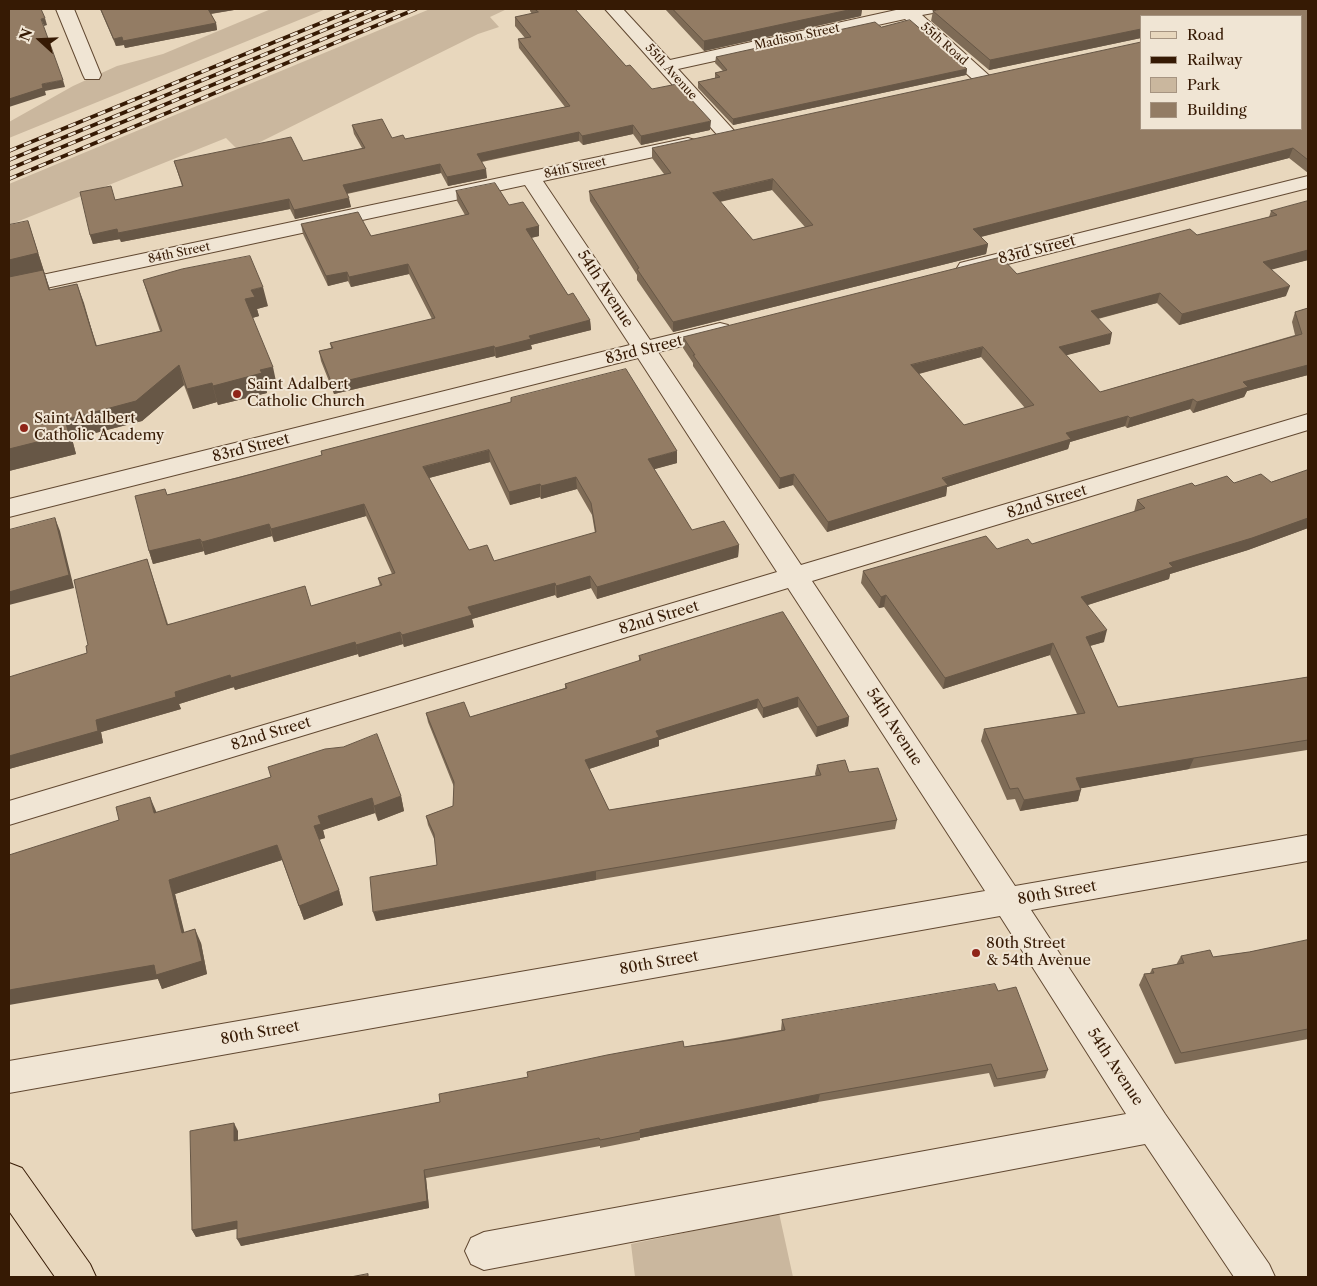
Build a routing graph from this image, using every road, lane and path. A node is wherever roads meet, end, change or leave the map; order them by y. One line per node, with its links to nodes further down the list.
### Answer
1 (65, 9): 6 (street)
2 (614, 9): 5 (street, 55th Avenue)
3 (927, 9): 4 (street, Madison Street)
4 (906, 11): 5 (street, Madison Street); 7 (street, 55th Road)
5 (667, 66): 8 (street, 55th Avenue)
6 (92, 75)
7 (984, 79)
8 (737, 133): 9 (street, 84th Street)
9 (531, 178): 12 (street, 84th Street); 14 (street, 54th Avenue)
10 (1308, 182): 11 (street, 83rd Street)
11 (951, 272)
12 (9, 289)
13 (738, 326): 14 (street, 83rd Street)
14 (646, 349): 16 (street, 83rd Street); 17 (street, 54th Avenue)
15 (1308, 422): 17 (street, 82nd Street)
16 (9, 508)
17 (796, 578): 18 (street, 82nd Street); 20 (street, 54th Avenue)
18 (9, 813)
19 (1308, 848): 20 (street, 80th Street)
20 (1009, 902): 21 (street, 80th Street); 22 (street, 54th Avenue)
21 (9, 1077)
22 (1153, 1126): 24 (street); 26 (street, 54th Avenue)
23 (9, 1180): 25 (main road)
24 (484, 1251)
25 (76, 1277)
26 (1256, 1277)

